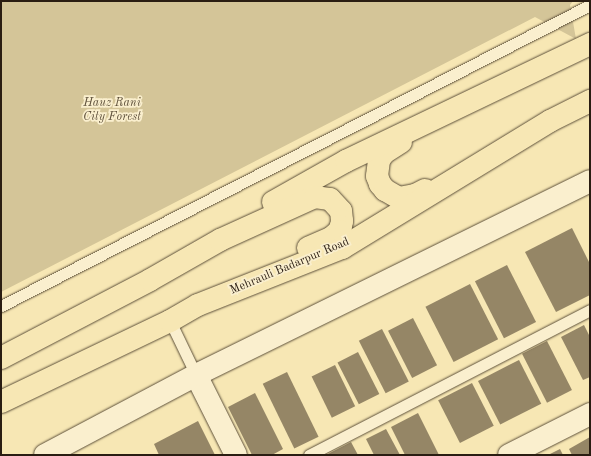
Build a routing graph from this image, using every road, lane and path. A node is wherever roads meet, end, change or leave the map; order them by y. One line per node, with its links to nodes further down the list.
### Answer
1 (590, 5): 9 (lane)
2 (590, 44): 3 (main road)
3 (476, 98): 5 (main road); 7 (main road)
4 (590, 100): 5 (main road, Mehrauli Badarpur Road)
5 (550, 121): 8 (main road, Mehrauli Badarpur Road)
6 (590, 181): 13 (street)
7 (220, 240): 8 (main road); 12 (main road)
8 (198, 305): 11 (main road, Mehrauli Badarpur Road)
9 (1, 306)
10 (590, 310): 18 (lane)
11 (170, 321): 13 (lane); 14 (main road, Mehrauli Badarpur Road)
12 (1, 358)
13 (196, 375): 16 (street); 17 (street)
14 (1, 402)
15 (590, 414): 19 (street)
16 (45, 455)
17 (236, 455)
18 (309, 455)
19 (510, 455)

